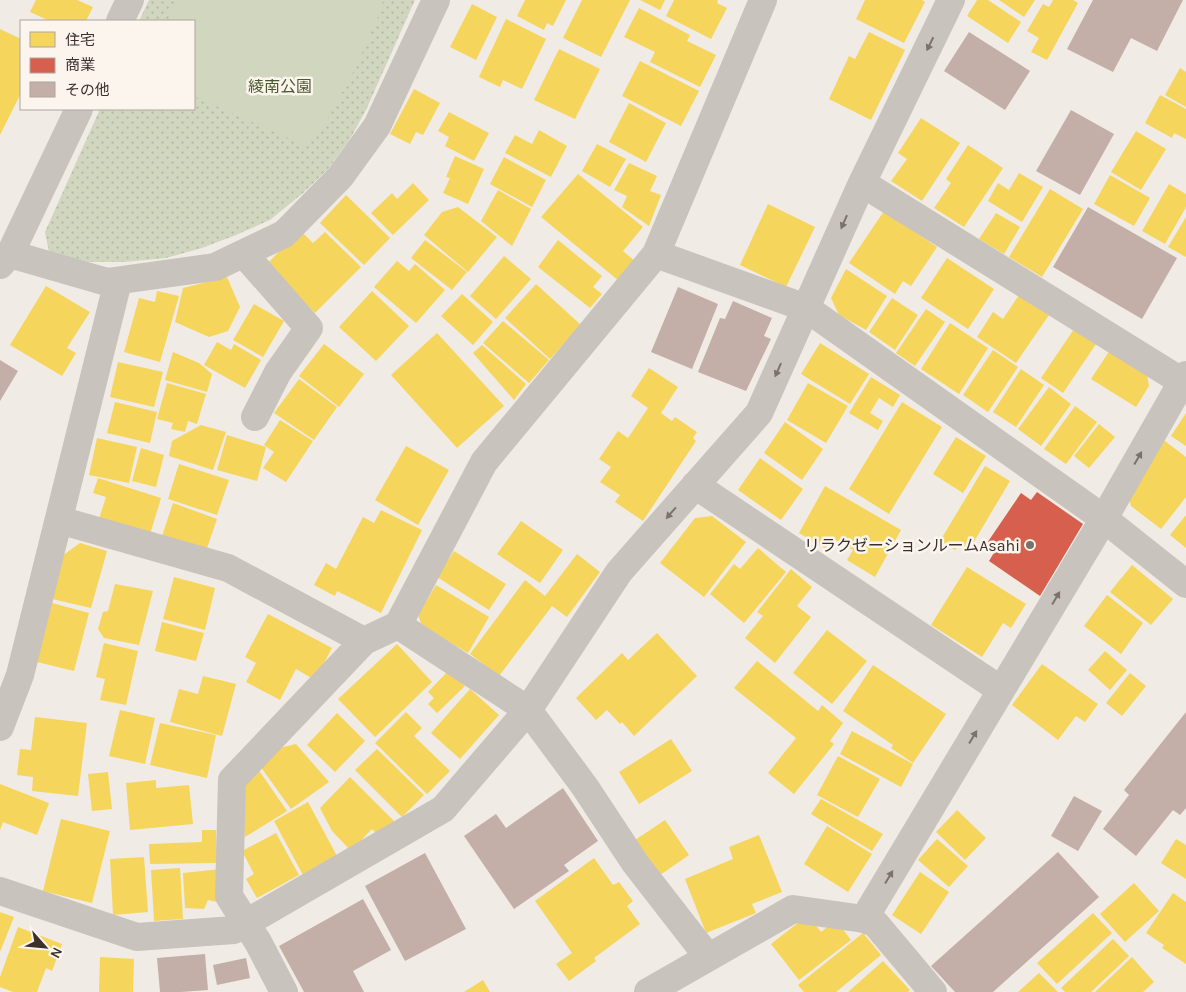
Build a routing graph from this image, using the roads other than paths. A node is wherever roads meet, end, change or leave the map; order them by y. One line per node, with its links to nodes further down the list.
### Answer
1 (130, 0): 5 (street)
2 (436, 0): 8 (street)
3 (763, 0): 9 (street)
4 (951, 0): 7 (street, one-way to 7)
5 (120, 20)
6 (79, 110): 10 (street)
7 (862, 183): 12 (street, one-way to 12); 13 (street)
8 (244, 254): 11 (street); 14 (street)
9 (656, 254): 12 (street); 19 (street)
10 (5, 259): 11 (street)
11 (118, 280): 17 (street)
12 (806, 308): 15 (street, one-way to 15); 16 (street)
13 (1185, 380): 16 (street, one-way to 13)
14 (255, 417)
15 (695, 485): 21 (street); 22 (street, one-way to 22)
16 (1104, 518): 18 (street); 21 (street, one-way to 16)
17 (59, 520): 20 (street); 23 (street)
18 (1186, 584)
19 (398, 625): 20 (street); 22 (street)
20 (364, 641): 26 (street)
21 (1001, 690): 25 (street, one-way to 21)
22 (528, 710): 26 (street); 27 (street)
23 (0, 727)
24 (0, 891): 26 (street)
25 (864, 919): 27 (street); 30 (street)
26 (246, 923): 28 (street)
27 (708, 957): 29 (street)
28 (284, 992)
29 (648, 992)
30 (933, 992)

